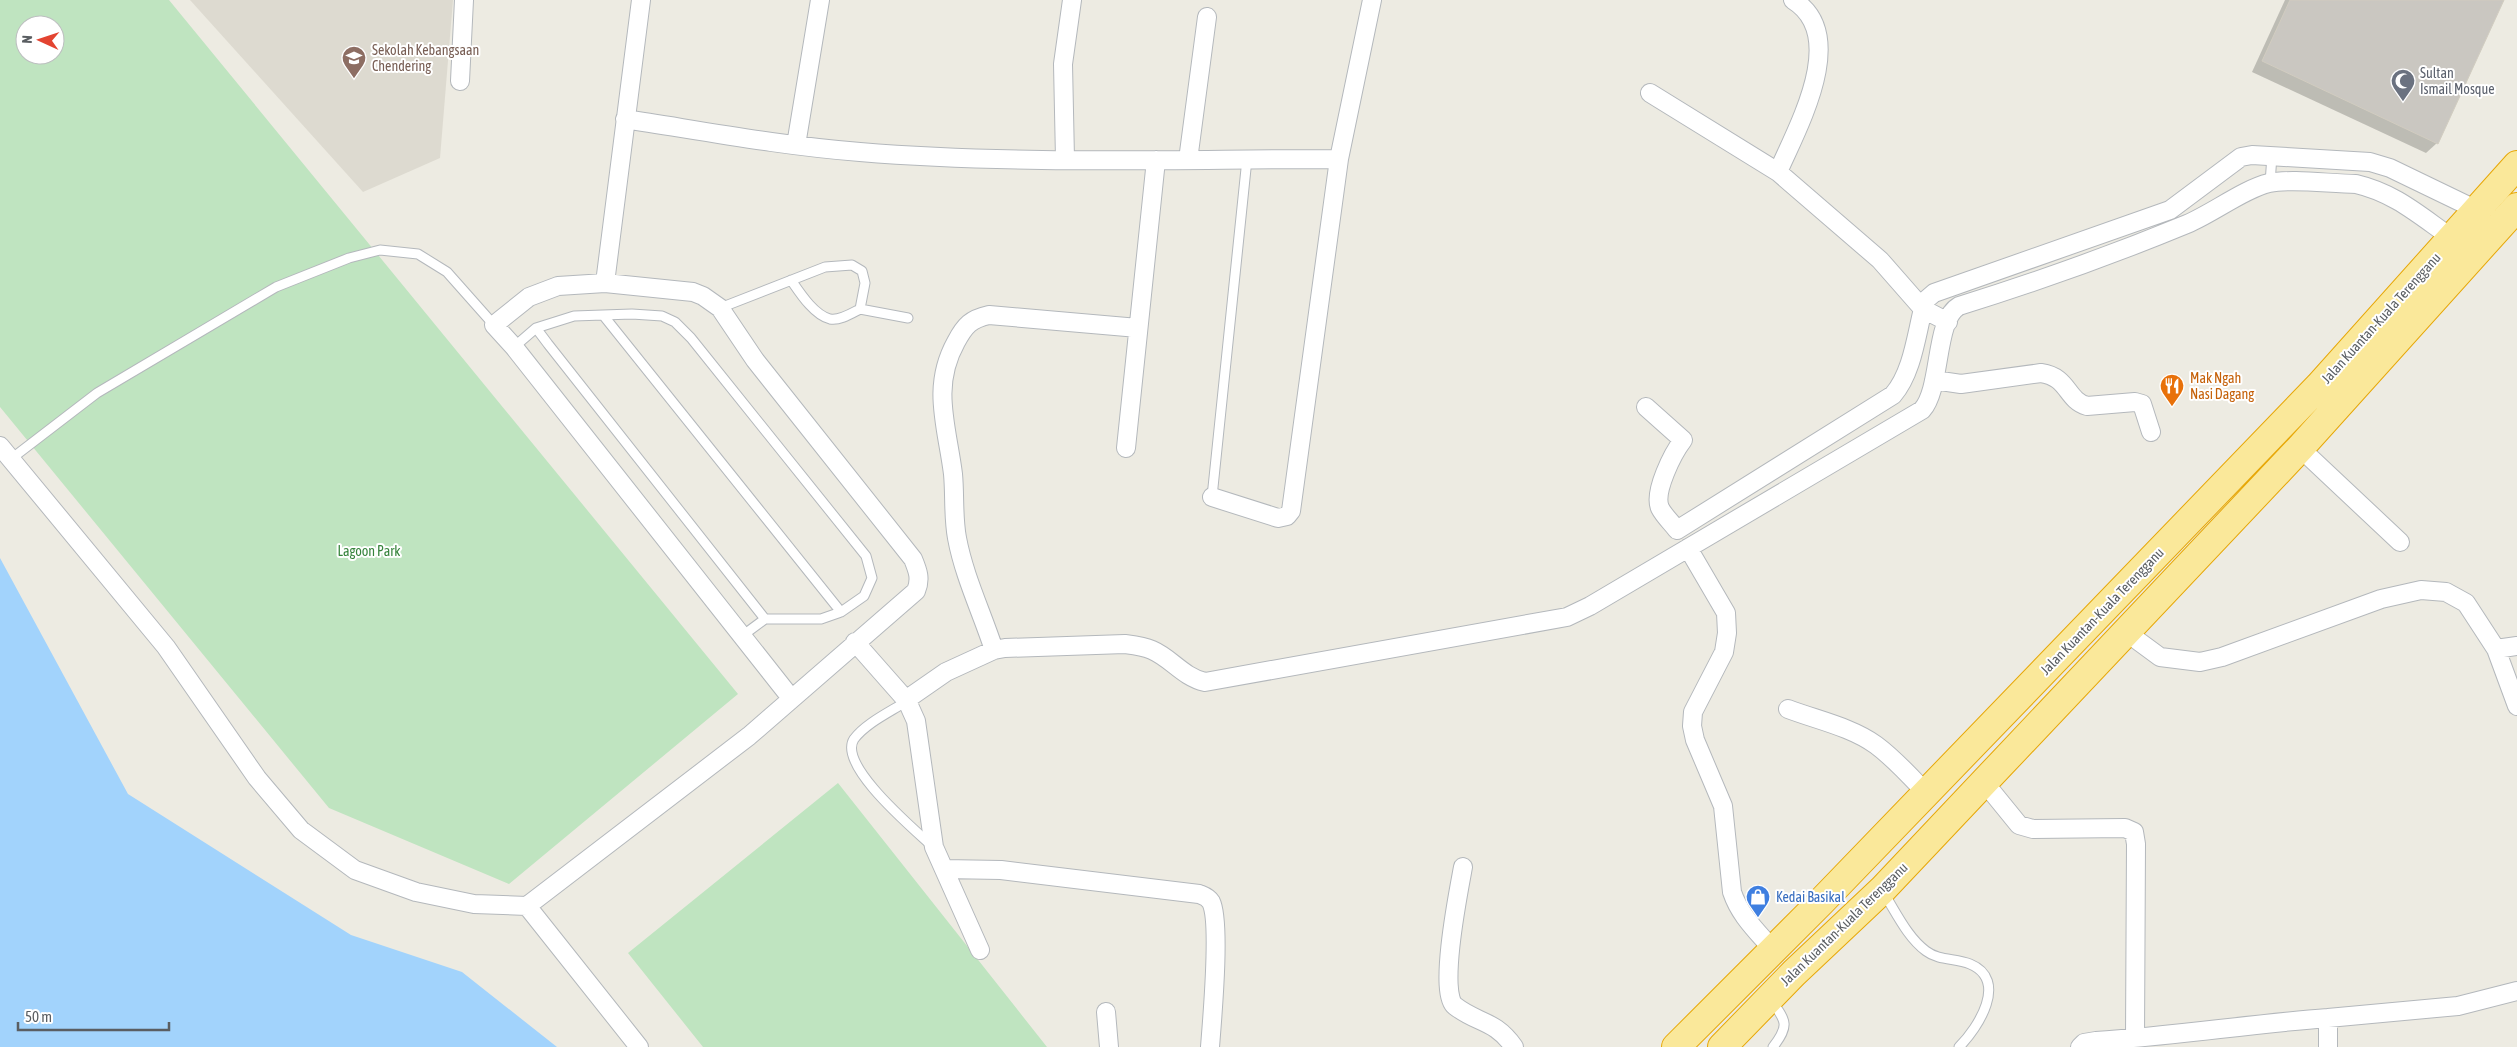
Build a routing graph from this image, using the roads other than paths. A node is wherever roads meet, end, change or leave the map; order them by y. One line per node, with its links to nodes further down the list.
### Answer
1 (464, 0): 8 (street)
2 (641, 0): 10 (street)
3 (820, 0): 11 (street)
4 (1072, 0): 13 (street)
5 (1372, 0): 15 (street)
6 (1793, 0): 19 (street)
7 (1207, 17): 17 (street)
8 (460, 81)
9 (1650, 92): 19 (street)
10 (625, 119): 11 (street); 25 (street)
11 (796, 145): 13 (street)
12 (2272, 156): 20 (lane); 21 (street); 28 (street)
13 (1065, 159): 16 (street)
14 (1246, 159): 15 (street); 17 (street); 42 (lane)
15 (1339, 159): 42 (street)
16 (1156, 160): 17 (street); 34 (street)
17 (1188, 160)
18 (2517, 166): 21 (highway, Jalan Kuantan-Kuala Terengganu)
19 (1778, 172): 28 (street)
20 (2270, 183): 23 (street); 31 (street)
21 (2477, 210): 23 (highway, Jalan Kuantan-Kuala Terengganu)
22 (2512, 220): 40 (highway, Jalan Kuantan-Kuala Terengganu)
23 (2452, 238): 57 (highway, Jalan Kuantan-Kuala Terengganu)
24 (791, 280): 26 (lane); 27 (lane); 27 (lane)
25 (605, 283): 26 (street); 32 (street)
26 (720, 308): 50 (street)
27 (860, 309): 30 (lane)
28 (1923, 309): 31 (street); 37 (street)
29 (603, 315): 33 (lane); 45 (lane); 45 (lane)
30 (908, 318)
31 (1948, 322): 36 (street)
32 (494, 325): 35 (street); 41 (lane)
33 (536, 328): 35 (lane); 46 (lane)
34 (1138, 328): 39 (street); 52 (street)
35 (514, 347): 48 (street)
36 (1934, 380): 38 (street); 44 (street)
37 (1646, 407)
38 (2152, 432)
39 (1126, 448)
40 (2300, 448): 43 (street); 47 (highway, Jalan Kuantan-Kuala Terengganu)
41 (5, 452): 65 (street)
42 (1212, 497)
43 (2400, 542)
44 (1688, 548): 52 (street); 67 (street)
45 (841, 612): 46 (lane)
46 (765, 619): 48 (lane)
47 (2126, 632): 51 (street); 58 (highway, Jalan Kuantan-Kuala Terengganu)
48 (742, 636): 53 (street)
49 (2517, 646): 51 (street)
50 (861, 648): 53 (street); 54 (street)
51 (2496, 649): 55 (street)
52 (994, 650): 54 (street)
53 (791, 698): 65 (street)
54 (907, 701): 61 (street); 61 (lane)
55 (2517, 706)
56 (1788, 710): 60 (street)
57 (1980, 737): 58 (highway); 60 (highway, Jalan Kuantan-Kuala Terengganu)
58 (2003, 762): 59 (highway, Jalan Kuantan-Kuala Terengganu)
59 (1984, 782): 64 (highway, Jalan Kuantan-Kuala Terengganu); 72 (street)
60 (1926, 793): 67 (highway, Jalan Kuantan-Kuala Terengganu)
61 (934, 847): 63 (street)
62 (1463, 867): 76 (street)
63 (944, 869): 66 (street); 75 (street)
64 (1882, 890): 69 (highway, Jalan Kuantan-Kuala Terengganu); 80 (lane)
65 (527, 906): 73 (street)
66 (980, 950)
67 (1773, 950): 77 (highway, Jalan Kuantan-Kuala Terengganu)
68 (2517, 991): 71 (street)
69 (1769, 998): 78 (highway, Jalan Kuantan-Kuala Terengganu); 79 (lane)
70 (1106, 1012): 74 (street)
71 (2328, 1018): 72 (street); 82 (street)
72 (2135, 1038): 81 (street)
73 (639, 1047)
74 (1109, 1047)
75 (1210, 1047)
76 (1514, 1047)
77 (1676, 1047)
78 (1722, 1047)
79 (1773, 1047)
80 (1959, 1047)
81 (2080, 1047)
82 (2328, 1047)

